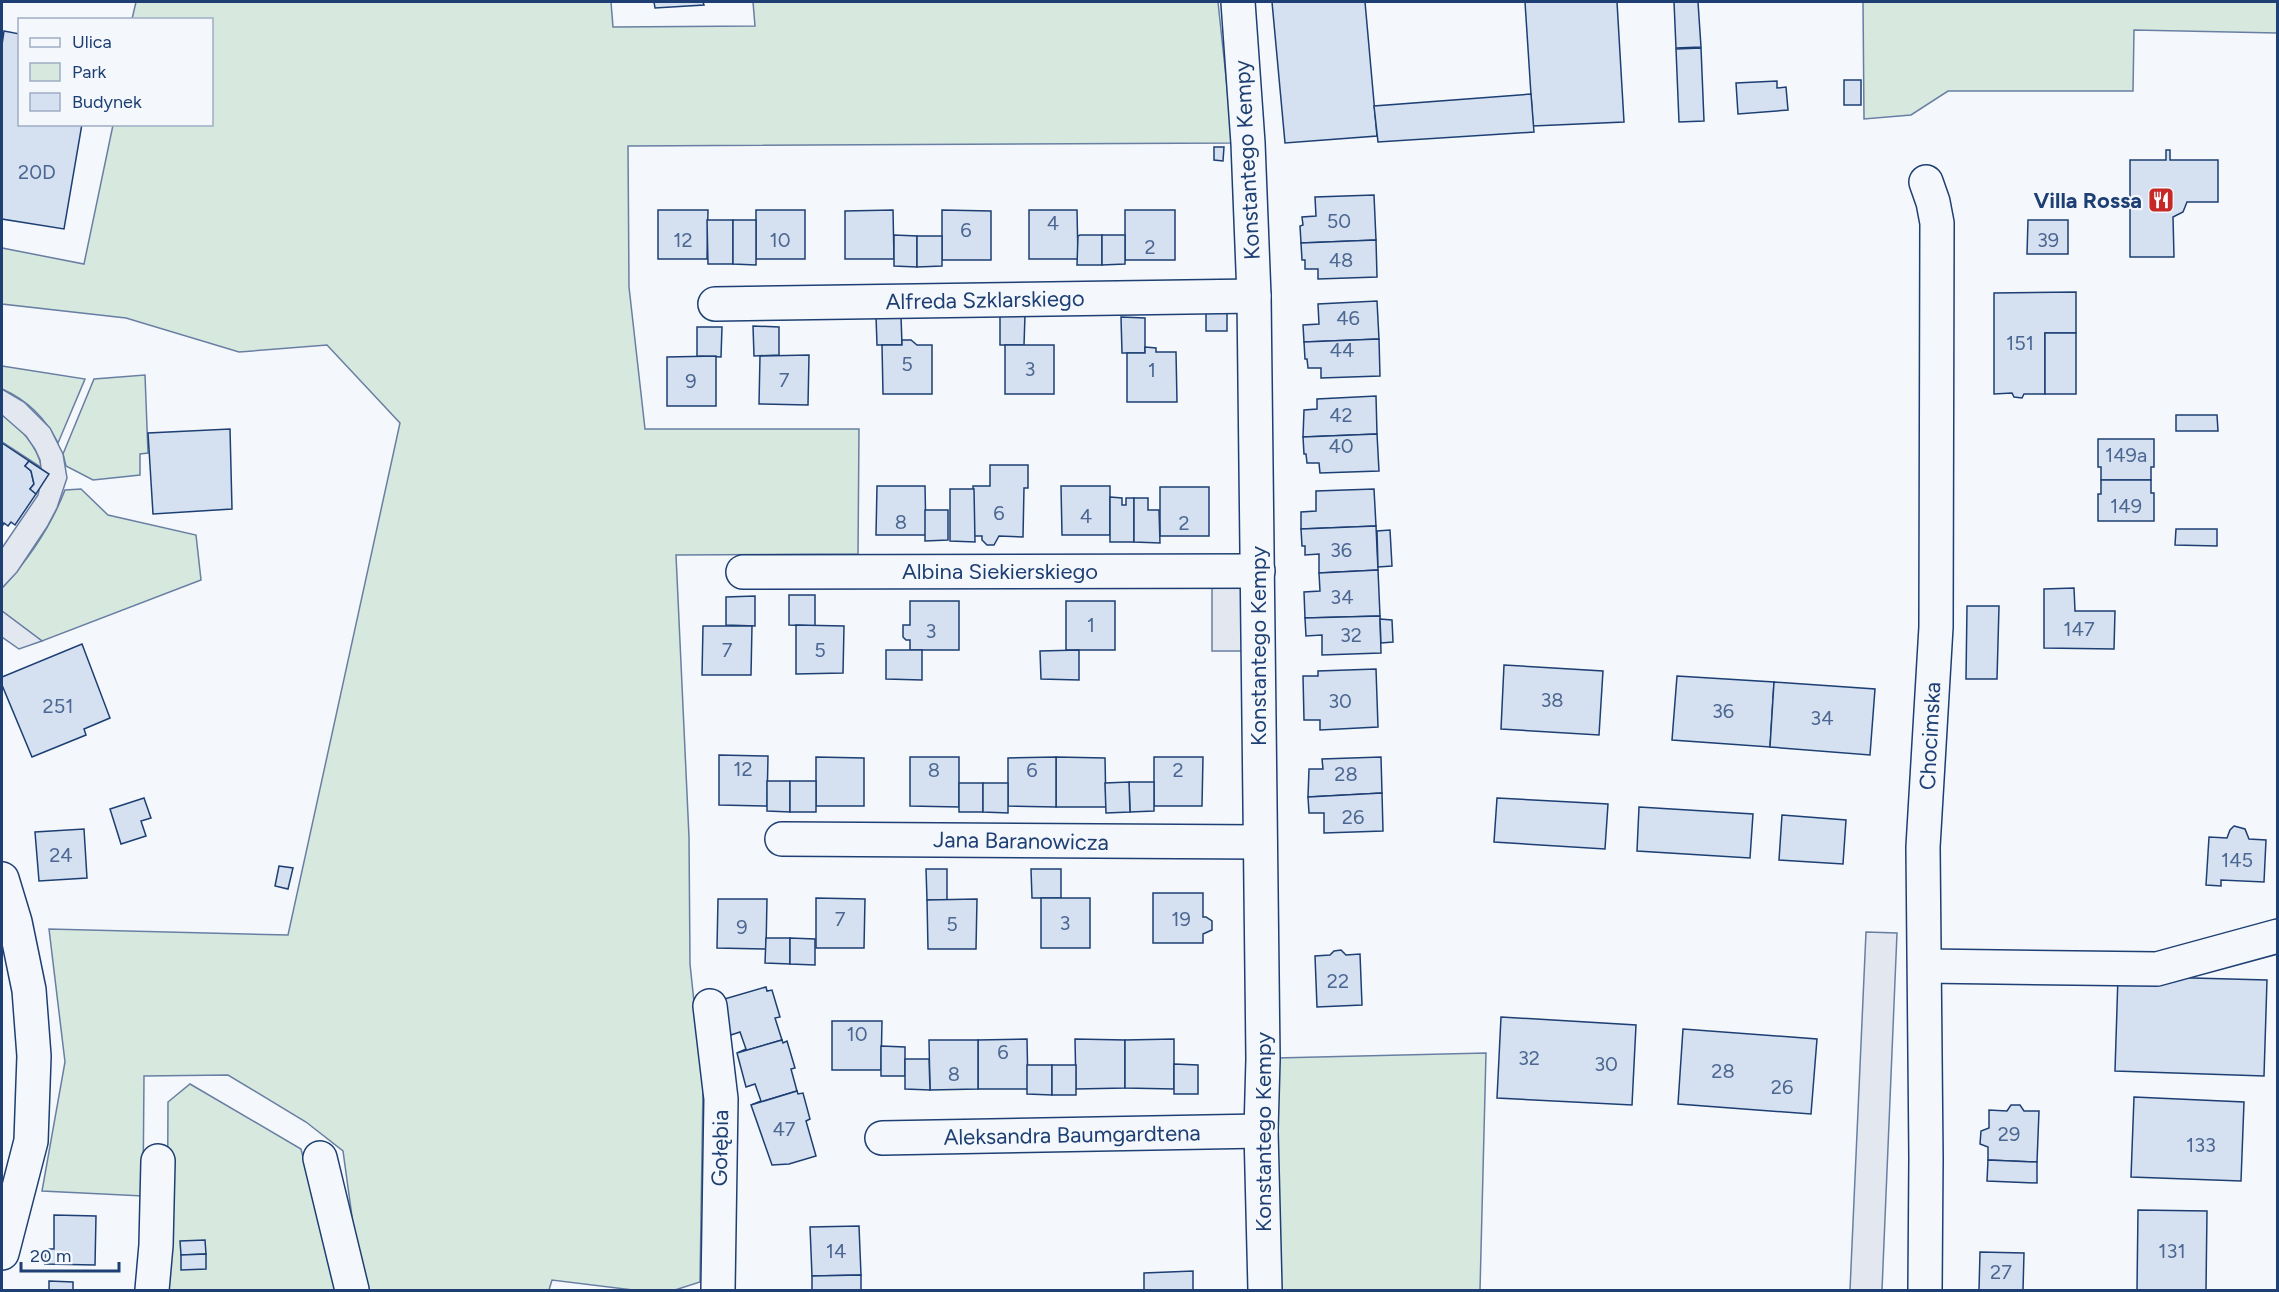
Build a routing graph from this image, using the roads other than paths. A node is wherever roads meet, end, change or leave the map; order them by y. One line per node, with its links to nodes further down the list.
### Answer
1 (1238, 2): 3 (street, Konstantego Kempy)
2 (1926, 182): 11 (street, Chocimska)
3 (1254, 296): 4 (street, Alfreda Szklarskiego); 5 (street, Konstantego Kempy)
4 (715, 304)
5 (1258, 571): 6 (street, Albina Siekierskiego); 8 (street, Konstantego Kempy)
6 (743, 572)
7 (782, 838): 8 (street, Jana Baranowicza)
8 (1260, 842): 13 (street, Konstantego Kempy)
9 (2, 879): 17 (street)
10 (2277, 936): 11 (street)
11 (1925, 966): 22 (street, Chocimska)
12 (710, 1006): 20 (street, Gołębia)
13 (1261, 1131): 14 (street, Aleksandra Baumgardtena); 21 (street, Konstantego Kempy)
14 (882, 1138)
15 (320, 1158): 19 (street)
16 (158, 1161): 18 (street)
17 (2, 1253)
18 (152, 1290)
19 (352, 1290)
20 (718, 1290)
21 (1265, 1290)
22 (1925, 1290)

